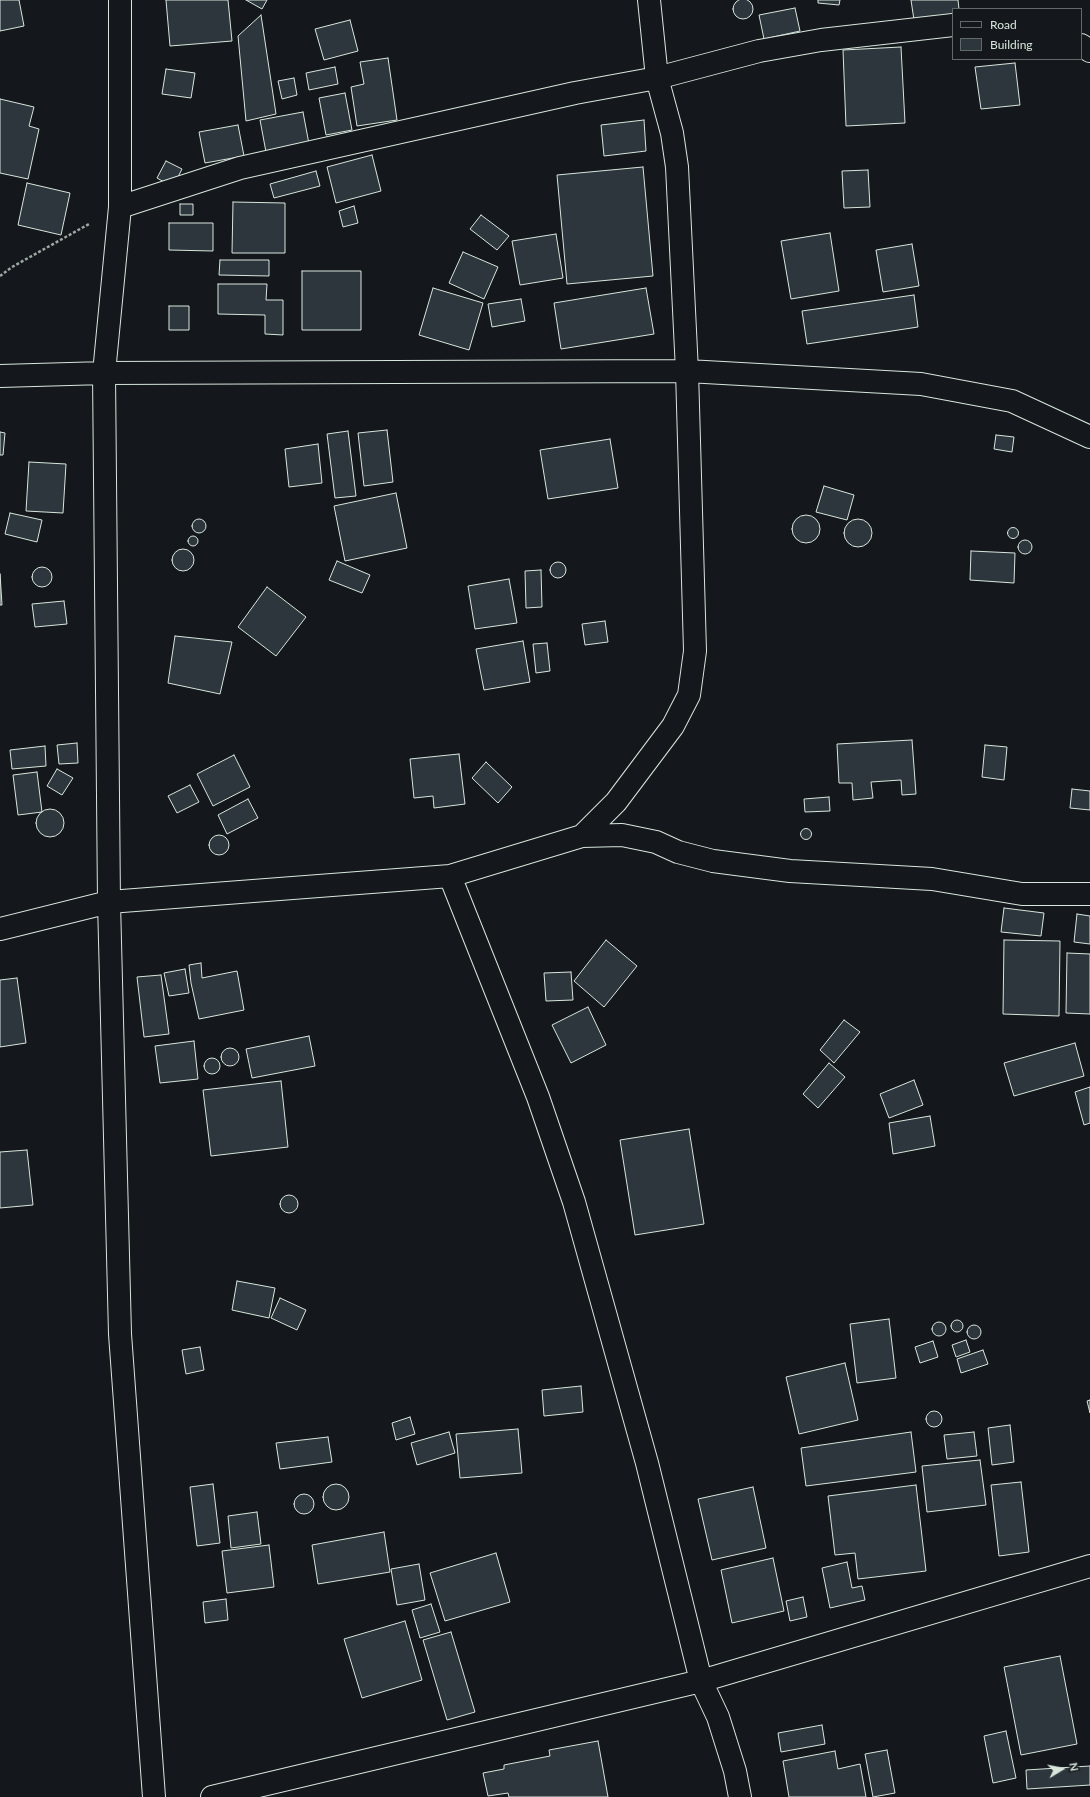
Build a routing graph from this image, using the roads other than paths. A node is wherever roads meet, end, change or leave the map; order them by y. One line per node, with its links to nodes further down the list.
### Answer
1 (120, 0): 5 (street)
2 (649, 0): 4 (street)
3 (952, 25): 4 (street)
4 (658, 78): 5 (street); 6 (street)
5 (120, 207): 7 (street)
6 (687, 371): 7 (street); 9 (street); 10 (street)
7 (104, 373): 8 (street); 13 (street)
8 (0, 376)
9 (1090, 437)
10 (582, 836): 11 (street); 12 (street)
11 (450, 876): 13 (street); 16 (street)
12 (1090, 894)
13 (109, 902): 14 (street); 17 (street)
14 (0, 929)
15 (1090, 1566): 16 (street)
16 (701, 1681): 18 (street); 19 (street)
17 (154, 1797)
18 (212, 1797)
19 (740, 1797)

